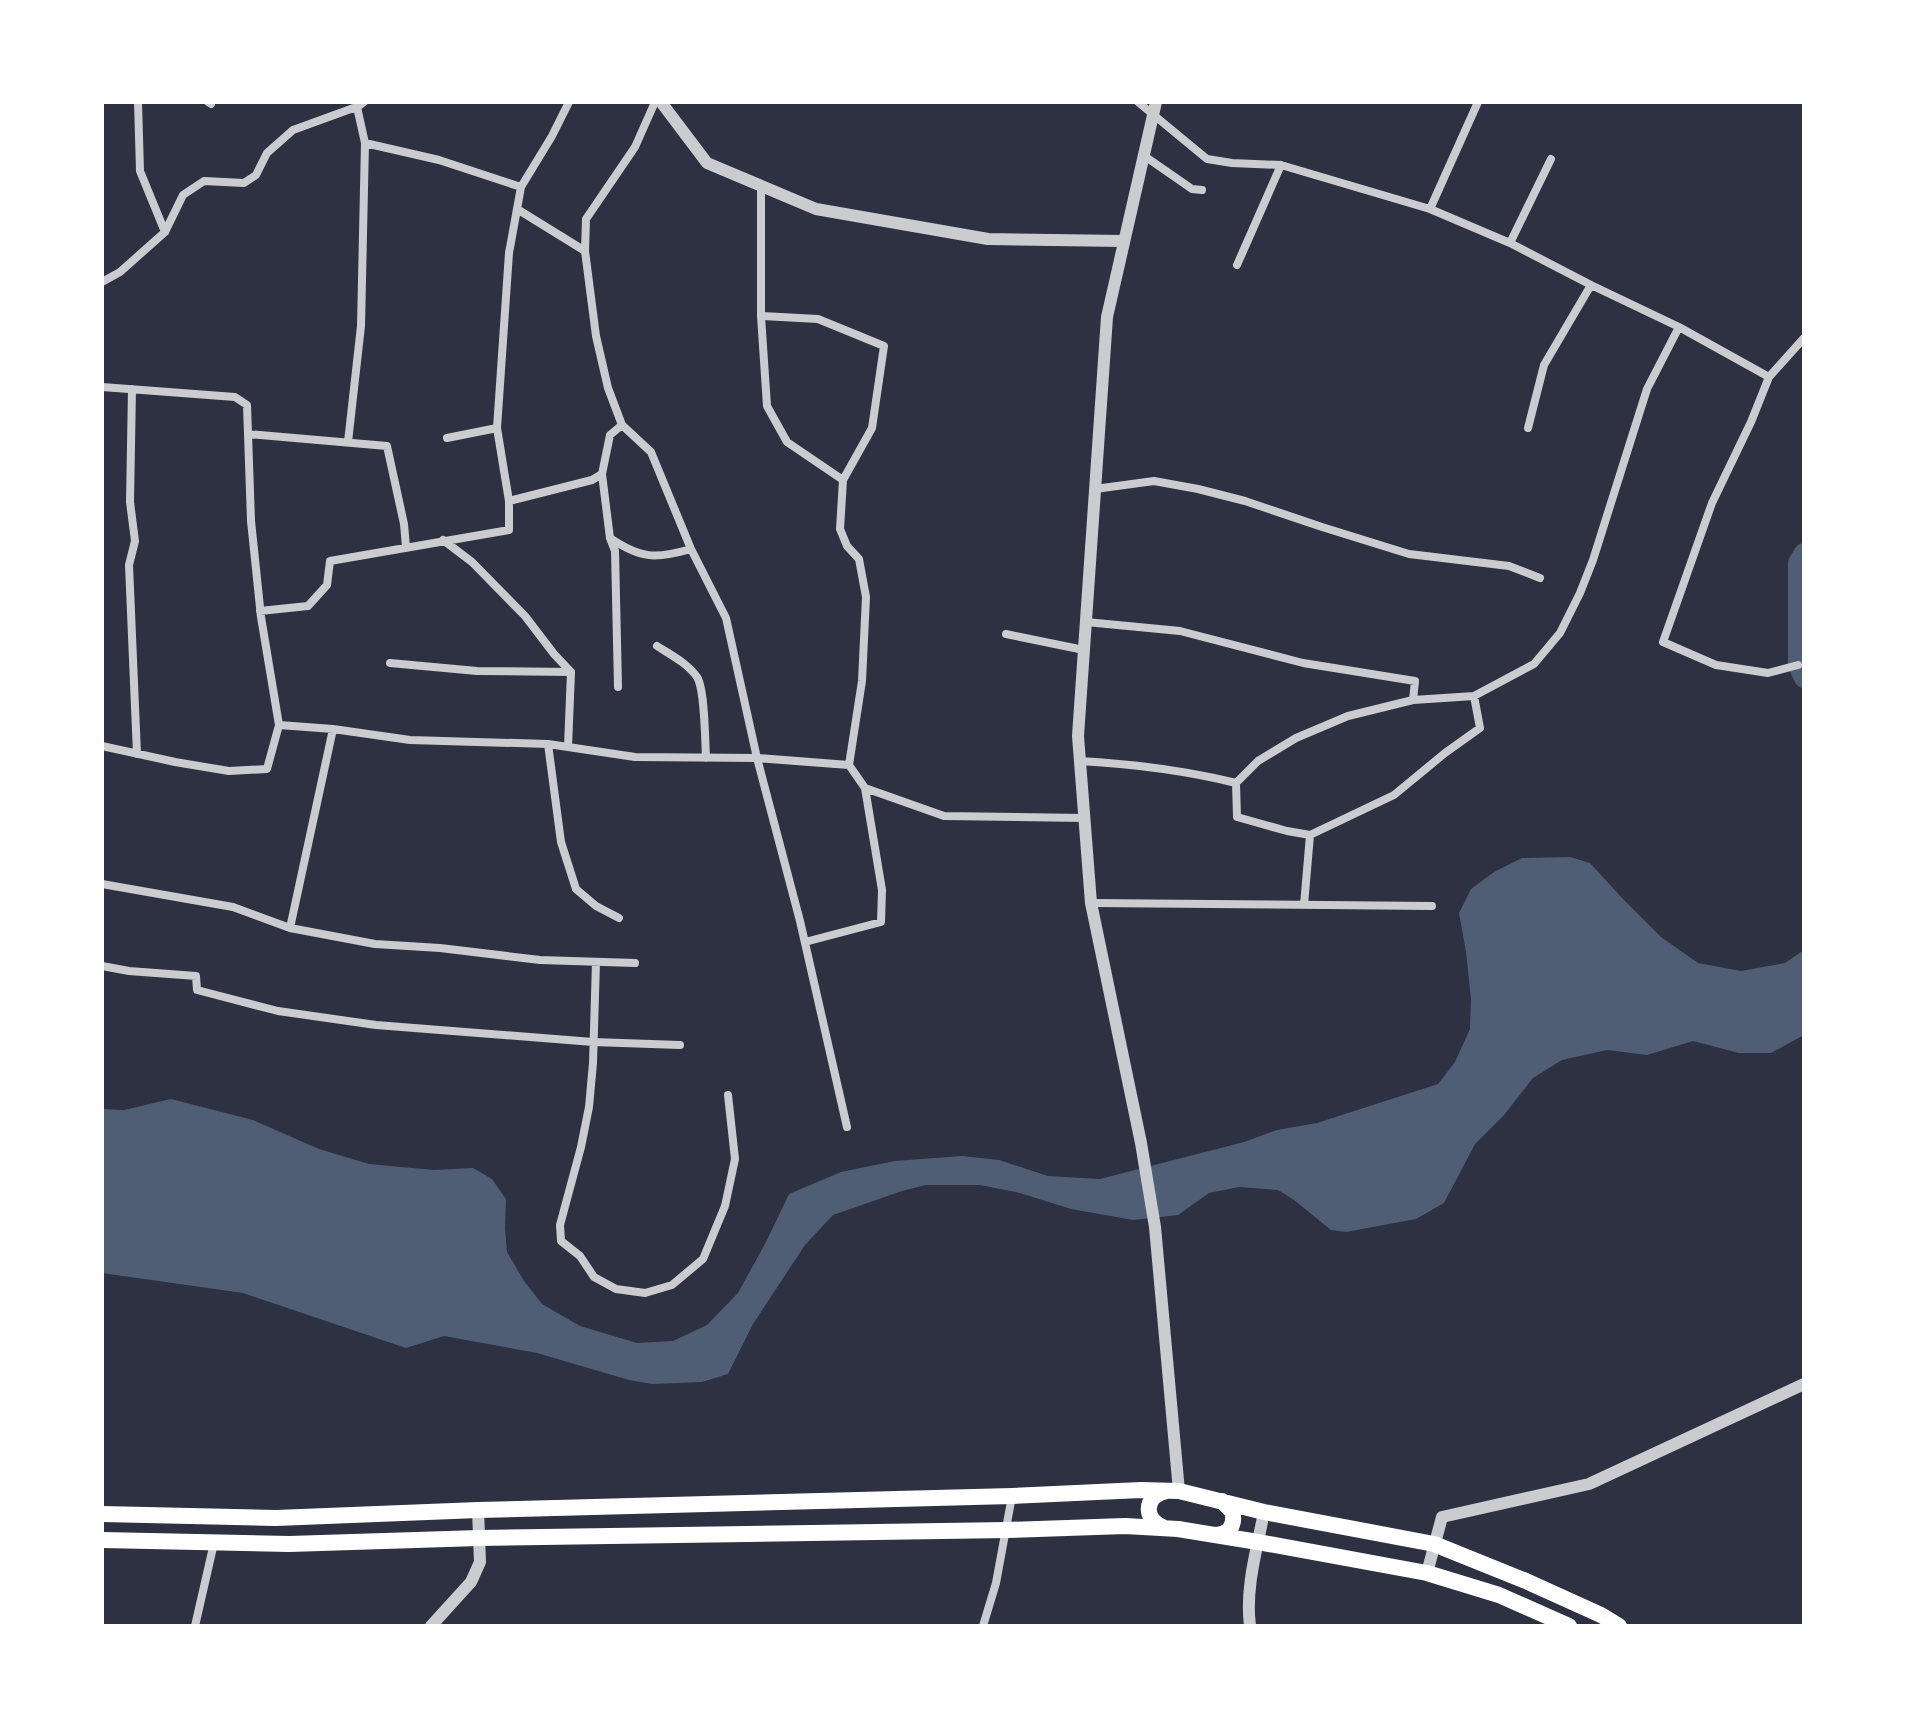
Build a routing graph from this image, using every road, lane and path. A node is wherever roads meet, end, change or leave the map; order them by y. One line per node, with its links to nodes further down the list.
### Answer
1 (138, 102): 17 (street)
2 (569, 102): 13 (street)
3 (658, 102): 12 (street); 20 (street)
4 (1138, 102): 7 (street)
5 (1478, 102): 16 (street)
6 (360, 104): 8 (street); 17 (street)
7 (1154, 107): 9 (street); 11 (street)
8 (365, 143): 13 (street); 35 (street)
9 (1143, 155): 14 (street); 18 (street)
10 (1551, 159): 19 (street)
11 (1281, 165): 16 (street); 21 (street)
12 (761, 185): 18 (street); 24 (street)
13 (521, 187): 15 (street)
14 (1202, 190)
15 (517, 209): 20 (street); 31 (street)
16 (1430, 209): 19 (street)
17 (165, 232): 22 (street)
18 (1124, 241): 38 (street)
19 (1510, 243): 23 (street)
20 (585, 251): 30 (street)
21 (1237, 265)
22 (102, 282)
23 (1591, 285): 25 (street); 32 (street)
24 (761, 316): 37 (street); 37 (street)
25 (1679, 327): 27 (street); 54 (street)
26 (1804, 338): 27 (street)
27 (1769, 377): 51 (street)
28 (102, 387): 29 (street)
29 (132, 389): 33 (street); 61 (street)
30 (622, 425): 36 (street); 43 (street)
31 (497, 428): 34 (street); 39 (street)
32 (1528, 428)
33 (248, 434): 35 (street); 45 (street)
34 (447, 438)
35 (348, 442): 42 (street)
36 (602, 474): 39 (street); 40 (street)
37 (843, 480): 65 (street)
38 (1095, 489): 44 (street); 46 (street)
39 (509, 501): 41 (street)
40 (610, 538): 43 (street); 53 (street)
41 (443, 540): 42 (street); 52 (street)
42 (406, 547): 45 (street)
43 (691, 549): 63 (street)
44 (1540, 578)
45 (260, 611): 56 (street)
46 (1086, 622): 49 (street); 55 (street)
47 (1006, 634): 49 (street)
48 (657, 646): 62 (street)
49 (1084, 650): 64 (street)
50 (390, 663): 52 (street)
51 (1798, 665)
52 (571, 672): 60 (street)
53 (618, 687)
54 (1474, 696): 55 (street); 69 (street)
55 (1413, 700): 66 (street)
56 (279, 725): 57 (street); 61 (street)
57 (333, 729): 58 (street); 75 (street)
58 (548, 744): 60 (street); 74 (street)
59 (102, 746): 61 (street)
60 (568, 747): 62 (street)
61 (137, 754)
62 (706, 758): 63 (street)
63 (757, 758): 65 (street); 76 (street)
64 (1080, 761): 66 (street); 68 (street)
65 (849, 765): 67 (street)
66 (1236, 783): 69 (street)
67 (865, 788): 68 (street); 76 (street)
68 (1085, 818): 71 (street)
69 (1310, 835): 72 (street)
70 (102, 884): 75 (street)
71 (1091, 903): 72 (street); 85 (street)
72 (1304, 905): 73 (street)
73 (1432, 906)
74 (619, 918)
75 (290, 928): 77 (street)
76 (805, 942): 83 (street)
77 (596, 962): 78 (street); 80 (street)
78 (635, 963)
79 (102, 966): 80 (street)
80 (593, 1042): 81 (street); 82 (street)
81 (680, 1045)
82 (728, 1095)
83 (847, 1127)
84 (1804, 1384): 98 (street)
85 (1174, 1491): 86 (main road); 87 (main road); 91 (main road)
86 (1012, 1496): 88 (main road); 92 (street)
87 (1220, 1501): 89 (main road); 93 (main road)
88 (478, 1510): 90 (main road); 94 (street)
89 (1264, 1512): 97 (street); 98 (main road)
90 (102, 1514)
91 (1167, 1529): 92 (main road); 93 (main road)
92 (1007, 1530): 94 (main road); 102 (street)
93 (1214, 1535): 97 (main road)
94 (479, 1538): 96 (main road); 101 (street)
95 (102, 1540): 96 (main road)
96 (215, 1542): 100 (street)
97 (1258, 1542): 99 (main road); 103 (street)
98 (1434, 1544): 99 (street); 105 (main road)
99 (1427, 1573): 104 (main road)
100 (195, 1626)
101 (431, 1626)
102 (983, 1626)
103 (1250, 1626)
104 (1569, 1626)
105 (1619, 1626)

